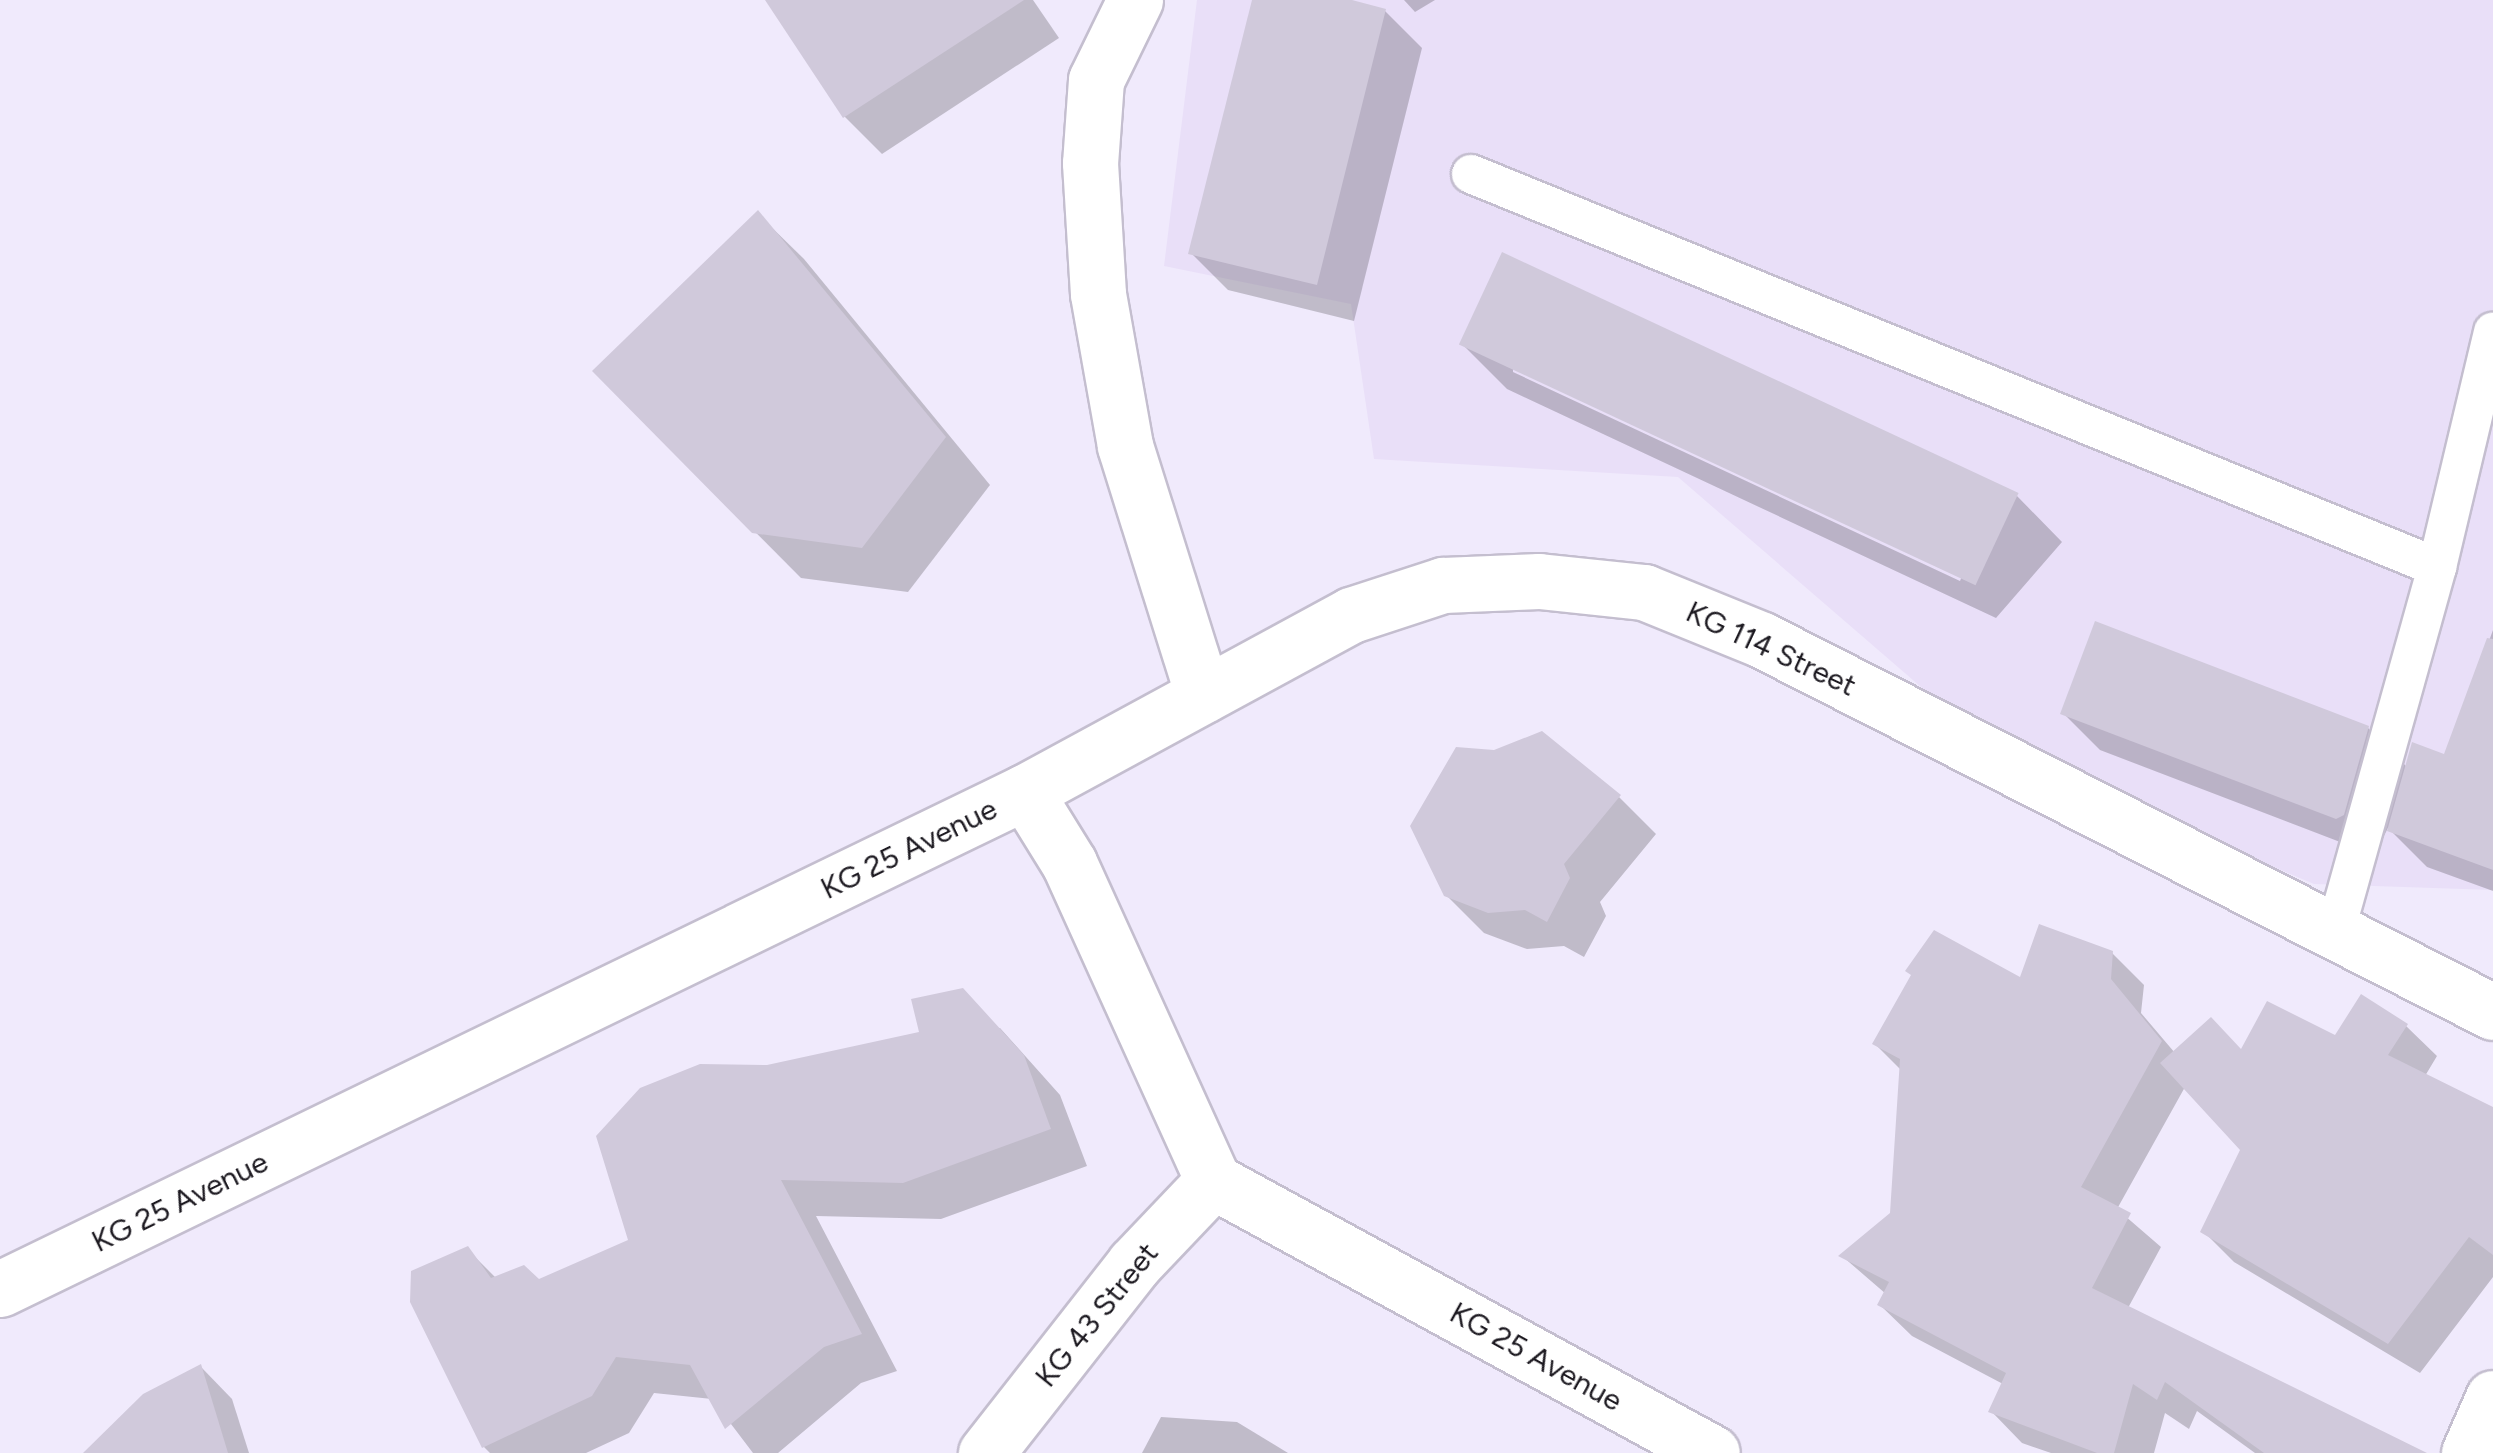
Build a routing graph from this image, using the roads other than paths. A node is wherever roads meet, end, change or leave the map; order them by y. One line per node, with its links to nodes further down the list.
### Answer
1 (1135, 0): 5 (street)
2 (1471, 174): 4 (lane)
3 (2493, 332): 4 (lane)
4 (2438, 566): 7 (lane)
5 (1203, 695): 6 (street, KG 114 Street); 7 (street, KG 114 Street)
6 (1025, 792): 9 (street, KG 25 Avenue); 10 (street, KG 25 Avenue)
7 (2336, 929): 8 (street, KG 114 Street)
8 (2493, 1012)
9 (1213, 1181): 12 (street, KG 43 Street); 13 (street, KG 25 Avenue)
10 (0, 1289)
11 (2493, 1398): 14 (street)
12 (986, 1453)
13 (1712, 1453)
14 (2469, 1453)

